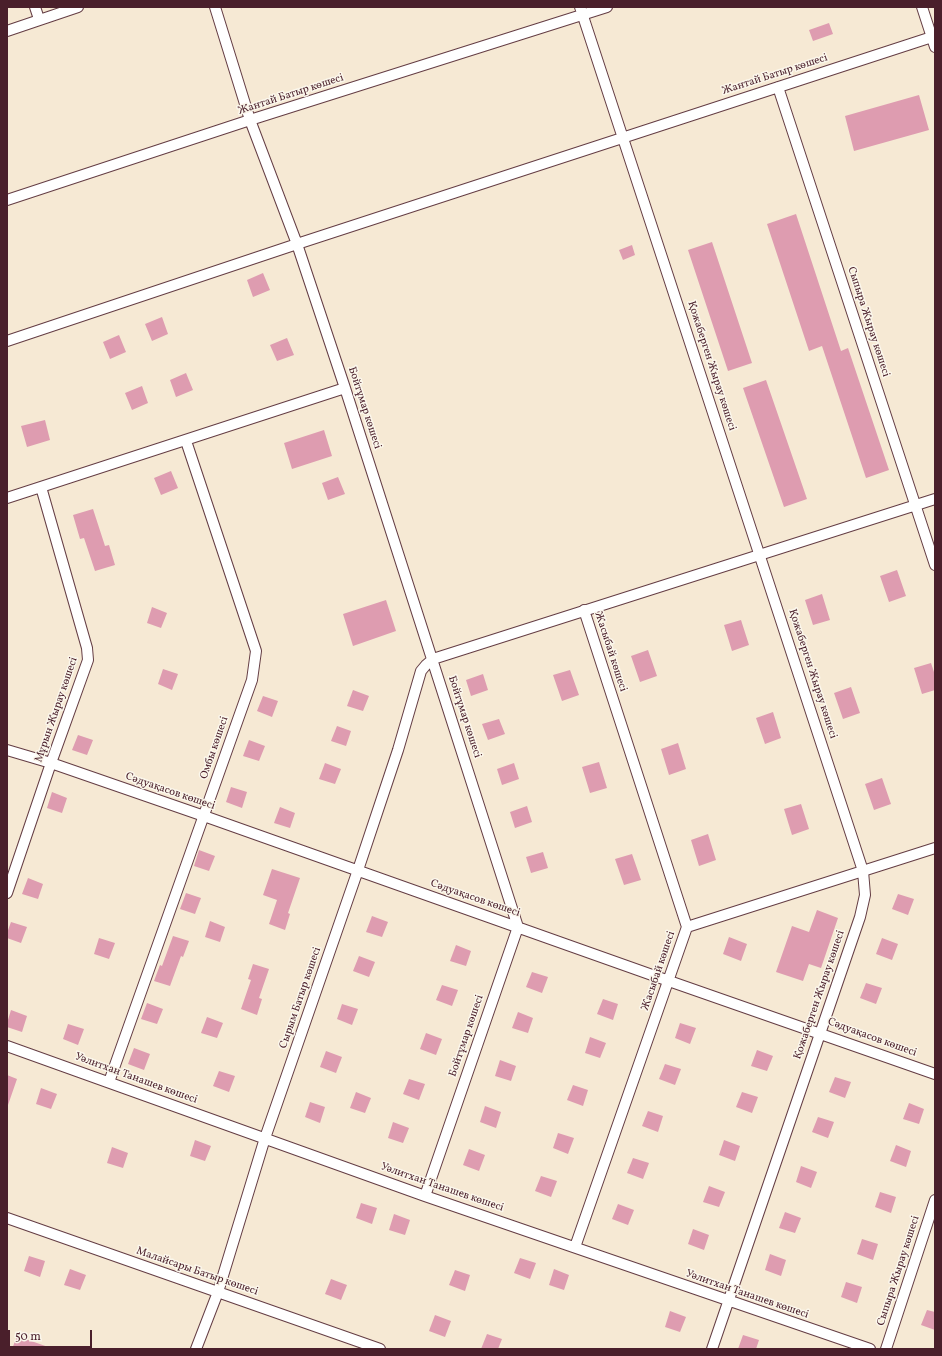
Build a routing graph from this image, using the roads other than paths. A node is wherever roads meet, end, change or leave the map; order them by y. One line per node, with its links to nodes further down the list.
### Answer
1 (35, 7): 7 (street)
2 (78, 7): 7 (street)
3 (215, 7): 11 (street, Бойтұмар көшесі)
4 (607, 7): 6 (street, Жантай Батыр көшесі)
5 (922, 7): 9 (street)
6 (582, 11): 11 (street, Жантай Батыр көшесі); 12 (street, Қожаберген Жырау көшесі)
7 (39, 19): 8 (street)
8 (7, 31)
9 (934, 40): 10 (street, Жантай Батыр көшесі)
10 (778, 87): 12 (street, Жантай Батыр көшесі); 21 (street, Сыпыра Жырау көшесі)
11 (250, 120): 13 (street, Жантай Батыр көшесі); 14 (street, Бойтұмар көшесі)
12 (623, 138): 14 (street, Жантай Батыр көшесі); 22 (street, Қожаберген Жырау көшесі)
13 (7, 200)
14 (297, 244): 15 (street, Жантай Батыр көшесі); 16 (street, Бойтұмар көшесі)
15 (7, 341)
16 (345, 388): 17 (street); 25 (street, Бойтұмар көшесі)
17 (186, 441): 18 (street); 28 (street, Омбы көшесі)
18 (41, 487): 19 (street); 27 (street, Мұрын Жырау көшесі)
19 (7, 498)
20 (935, 499): 21 (street)
21 (915, 505): 22 (street); 23 (street, Сыпыра Жырау көшесі)
22 (760, 554): 24 (street); 31 (street, Қожаберген Жырау көшесі)
23 (935, 565)
24 (584, 610): 25 (street); 34 (street, Жасыбай көшесі)
25 (433, 659): 30 (street, Сырым Батыр көшесі); 33 (street, Бойтұмар көшесі)
26 (7, 750): 27 (street, Сәдуақасов көшесі)
27 (51, 763): 28 (street, Сәдуақасов көшесі); 32 (street, Мұрын Жырау көшесі)
28 (204, 816): 30 (street, Сәдуақасов көшесі); 39 (street, Омбы көшесі)
29 (935, 848): 31 (street)
30 (358, 870): 33 (street, Сәдуақасов көшесі); 40 (street, Сырым Батыр көшесі)
31 (863, 871): 34 (street); 36 (street, Қожаберген Жырау көшесі)
32 (7, 892)
33 (518, 927): 35 (street, Сәдуақасов көшесі); 41 (street, Бойтұмар көшесі)
34 (687, 927): 35 (street, Жасыбай көшесі)
35 (669, 981): 36 (street, Сәдуақасов көшесі); 44 (street, Жасыбай көшесі)
36 (820, 1033): 38 (street, Сәдуақасов көшесі); 46 (street, Қожаберген Жырау көшесі)
37 (7, 1046): 39 (street, Уәлитхан Танашев көшесі)
38 (935, 1074)
39 (109, 1082): 40 (street, Уәлитхан Танашев көшесі)
40 (265, 1138): 41 (street, Уәлитхан Танашев көшесі); 45 (street, Сырым Батыр көшесі)
41 (425, 1196): 44 (street, Уәлитхан Танашев көшесі)
42 (935, 1200): 51 (street, Сыпыра Жырау көшесі)
43 (7, 1218): 45 (street, Малайсары Батыр көшесі)
44 (575, 1247): 46 (street, Уәлитхан Танашев көшесі)
45 (218, 1292): 47 (street, Сырым Батыр көшесі); 48 (street, Малайсары Батыр көшесі)
46 (728, 1301): 49 (street, Қожаберген Жырау көшесі); 50 (street, Уәлитхан Танашев көшесі)
47 (196, 1349)
48 (380, 1349)
49 (712, 1349)
50 (870, 1349)
51 (886, 1349)

